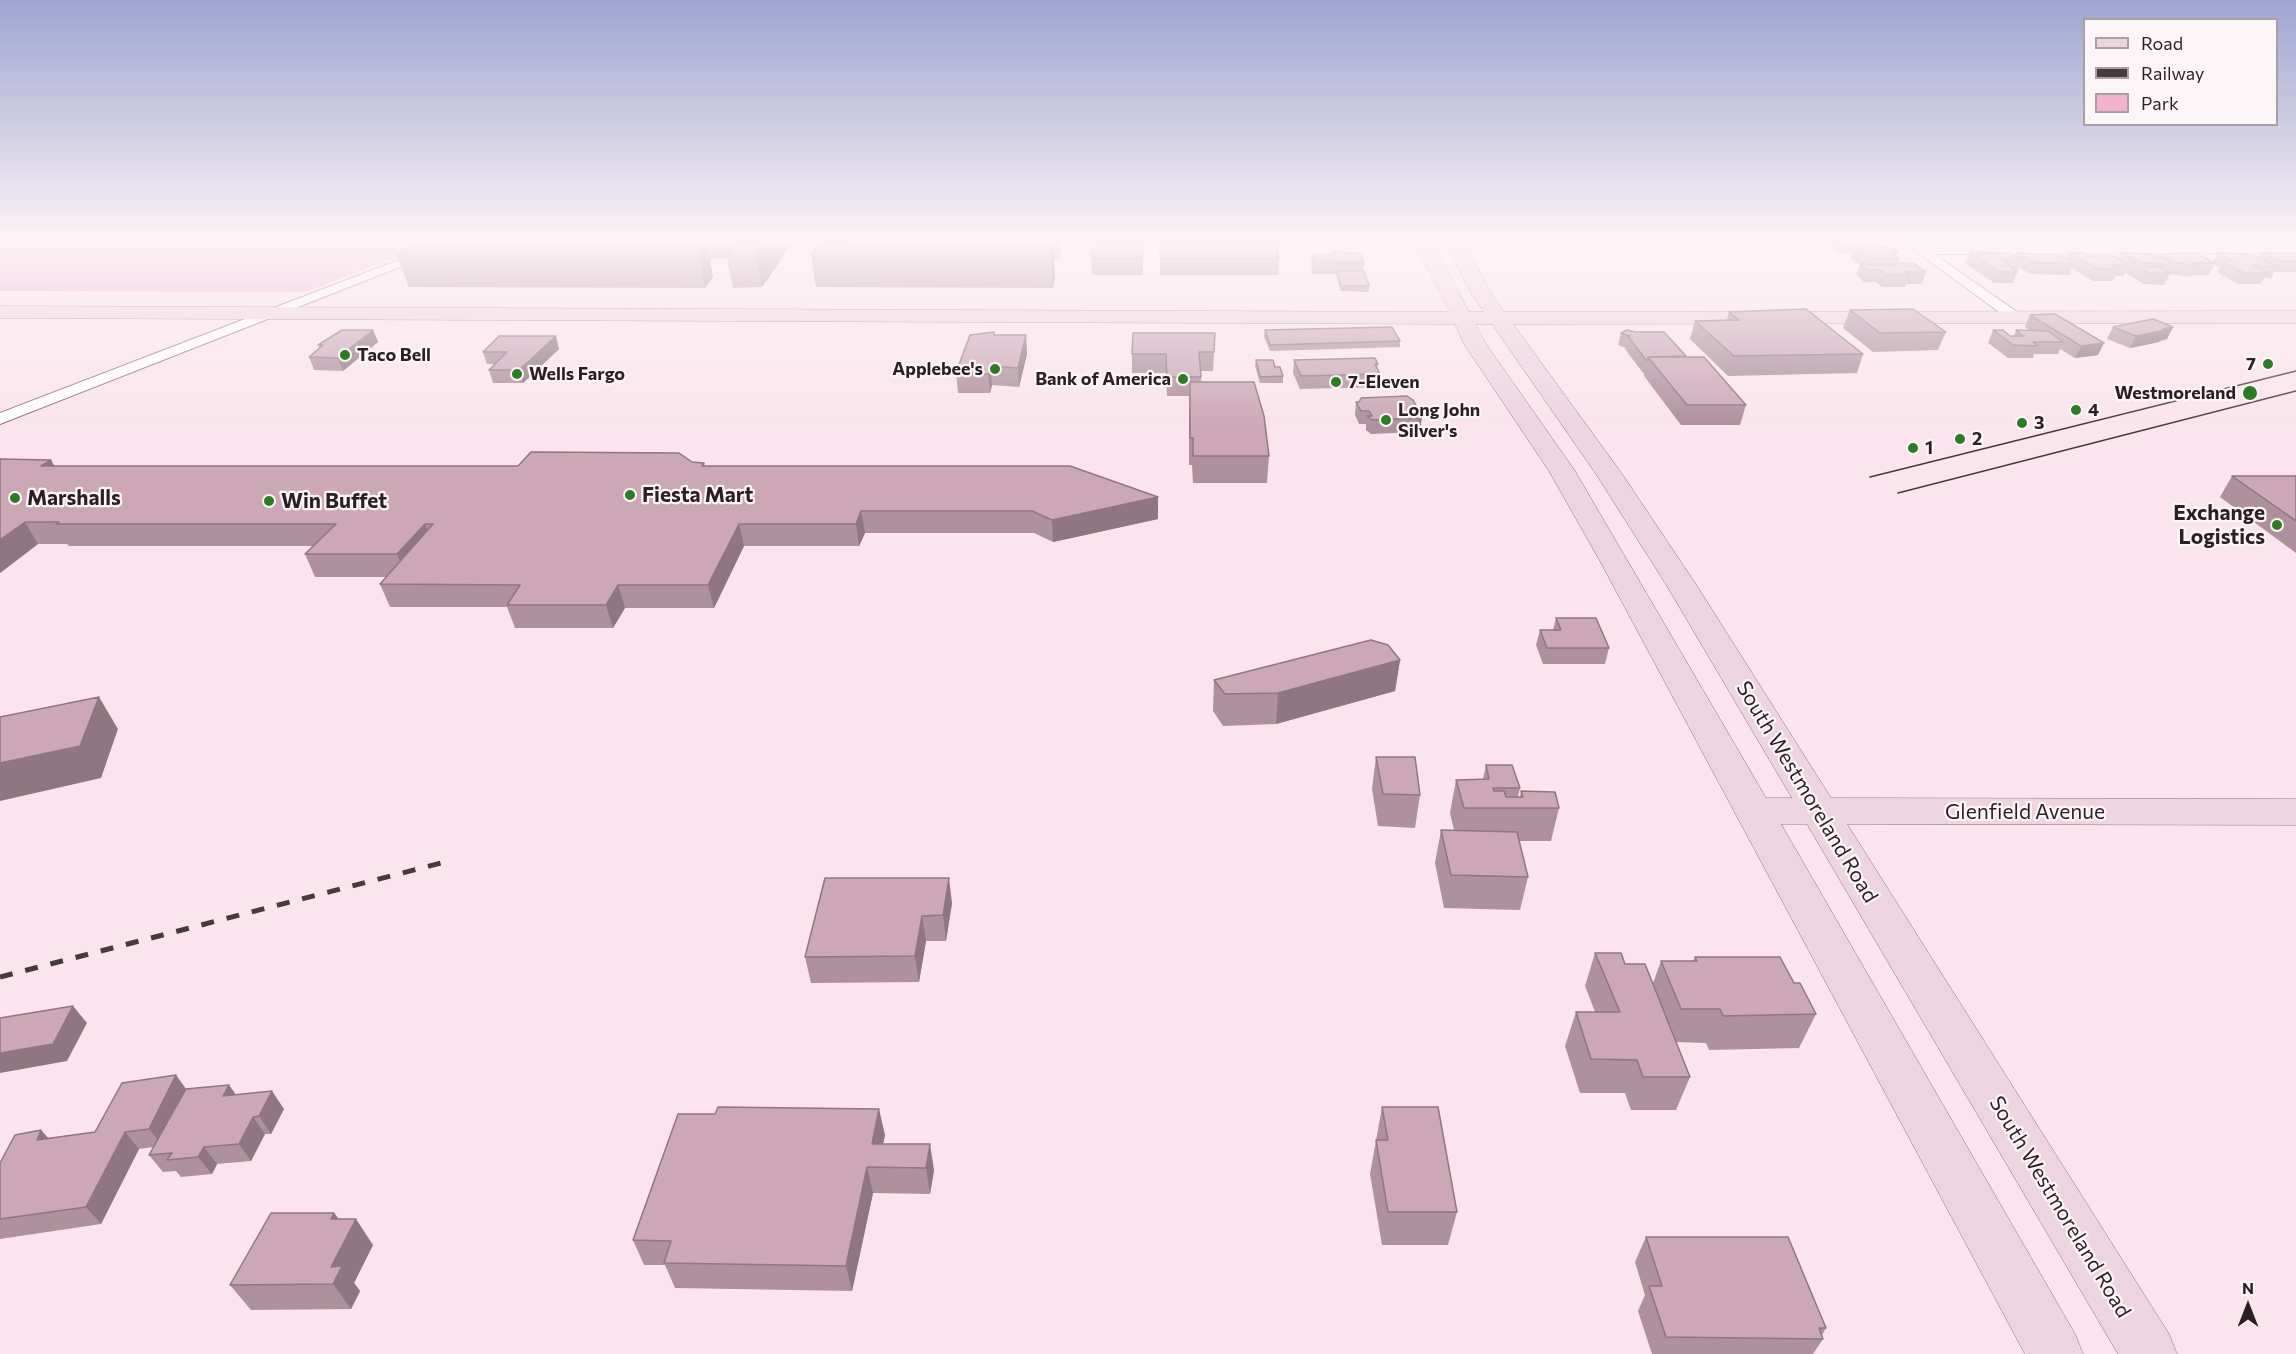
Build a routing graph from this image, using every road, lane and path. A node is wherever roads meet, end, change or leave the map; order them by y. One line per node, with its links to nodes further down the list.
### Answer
1 (306, 301): 13 (street)
2 (317, 301): 9 (main road)
3 (1454, 301): 10 (main road)
4 (1488, 301): 11 (main road, South Westmoreland Road)
5 (1993, 301): 6 (street)
6 (1996, 303): 7 (main road); 11 (main road); 14 (street)
7 (2225, 304): 8 (main road); 15 (main road)
8 (2296, 304)
9 (647, 307): 10 (main road); 13 (main road)
10 (1458, 310): 11 (main road); 18 (main road)
11 (1493, 310): 14 (main road); 19 (main road, South Westmoreland Road)
12 (0, 312): 13 (main road)
13 (277, 312): 17 (street)
14 (2015, 317): 15 (main road)
15 (2269, 317): 16 (main road)
16 (2296, 317)
17 (0, 419)
18 (1562, 471): 19 (main road); 20 (main road)
19 (1609, 474): 21 (main road, South Westmoreland Road)
20 (1754, 811): 21 (main road, Glenfield Avenue); 23 (main road)
21 (1819, 811): 22 (main road, Glenfield Avenue); 24 (main road, South Westmoreland Road)
22 (2296, 812)
23 (2055, 1354)
24 (2149, 1354)

